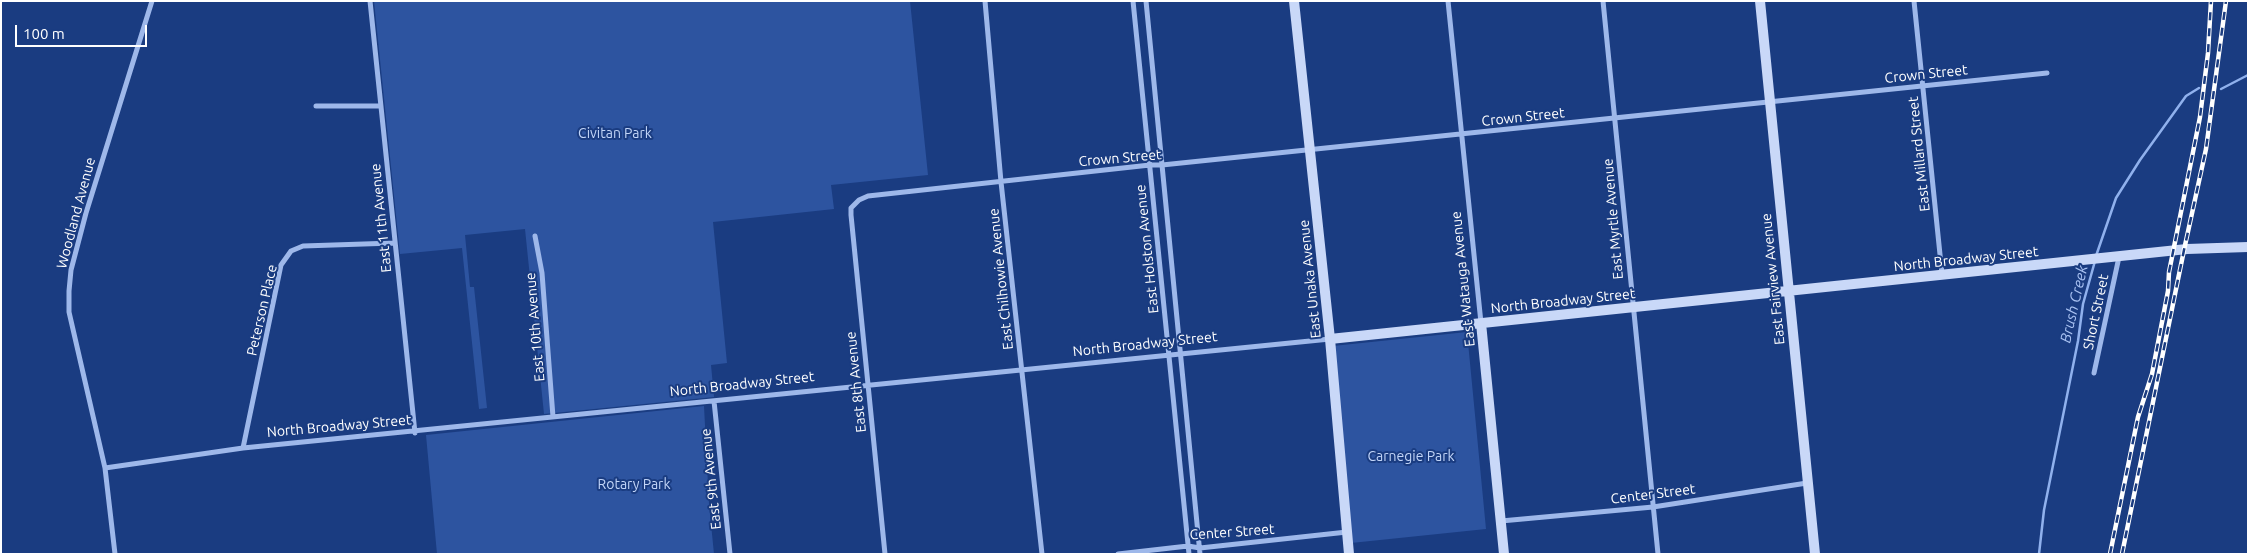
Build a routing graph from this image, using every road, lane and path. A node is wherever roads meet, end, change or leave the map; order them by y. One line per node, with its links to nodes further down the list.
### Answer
1 (152, 1): 41 (street, Woodland Avenue)
2 (370, 1): 15 (street, East 11th Avenue)
3 (985, 1): 21 (street, East Chilhowie Avenue)
4 (1133, 1): 19 (street, East Holston Avenue)
5 (1146, 1): 20 (street, East Holston Avenue)
6 (1294, 1): 18 (street, East Unaka Avenue)
7 (1448, 1): 17 (street, East Watauga Avenue)
8 (1603, 1): 16 (street, East Myrtle Avenue)
9 (1760, 1): 13 (street, East Fairview Avenue)
10 (1914, 1): 12 (street, East Millard Street)
11 (2047, 73): 12 (street, Crown Street)
12 (1923, 86): 13 (street, Crown Street); 27 (street, East Millard Street)
13 (1769, 100): 16 (street, Crown Street); 28 (street, East Fairview Avenue)
14 (316, 106): 15 (street)
15 (380, 106): 24 (street, East 11th Avenue)
16 (1616, 119): 17 (street, Crown Street); 29 (street, East Myrtle Avenue)
17 (1461, 134): 18 (street, Crown Street); 30 (street, East Watauga Avenue)
18 (1311, 149): 20 (street, Crown Street); 31 (street, East Unaka Avenue)
19 (1150, 165): 20 (street, Crown Street); 21 (street, Crown Street); 33 (street, East Holston Avenue)
20 (1162, 165): 32 (street, East Holston Avenue)
21 (1001, 182): 22 (street, Crown Street); 34 (street, East Chilhowie Avenue)
22 (851, 208): 36 (street, East 8th Avenue)
23 (535, 236): 38 (street, East 10th Avenue)
24 (394, 243): 39 (street, East 11th Avenue); 40 (street, Peterson Place)
25 (2248, 247): 26 (street, North Broadway Street)
26 (2114, 257): 27 (street, North Broadway Street); 35 (street, Short Street)
27 (1942, 275): 28 (street, North Broadway Street)
28 (1788, 292): 29 (street, North Broadway Street); 42 (street, East Fairview Avenue)
29 (1632, 308): 30 (street, North Broadway Street); 43 (street, East Myrtle Avenue)
30 (1481, 322): 31 (street, North Broadway Street); 44 (street, East Watauga Avenue)
31 (1330, 339): 32 (street, North Broadway Street); 45 (street, East Unaka Avenue)
32 (1181, 354): 33 (street, North Broadway Street); 47 (street, East Holston Avenue)
33 (1169, 355): 34 (street, North Broadway Street); 46 (street, East Holston Avenue)
34 (1022, 369): 36 (street, North Broadway Street); 51 (street, East Chilhowie Avenue)
35 (2094, 373)
36 (867, 385): 37 (street, North Broadway Street); 50 (street, East 8th Avenue)
37 (714, 401): 38 (street, North Broadway Street); 49 (street, East 9th Avenue)
38 (553, 417): 39 (street, North Broadway Street)
39 (415, 433): 40 (street, North Broadway Street)
40 (244, 448): 41 (street, North Broadway Street)
41 (105, 468): 48 (street, Woodland Avenue)
42 (1807, 483): 43 (street, Center Street); 57 (street, East Fairview Avenue)
43 (1653, 507): 44 (street, Center Street); 56 (street, East Myrtle Avenue)
44 (1501, 521): 55 (street, East Watauga Avenue)
45 (1347, 532): 47 (street, Center Street); 54 (street, East Unaka Avenue)
46 (1188, 546): 47 (street, Center Street); 52 (street, Center Street); 53 (street, East Holston Avenue)
47 (1200, 551)
48 (115, 554)
49 (730, 554)
50 (885, 554)
51 (1042, 554)
52 (1118, 554)
53 (1189, 554)
54 (1349, 554)
55 (1504, 554)
56 (1658, 554)
57 (1815, 554)

